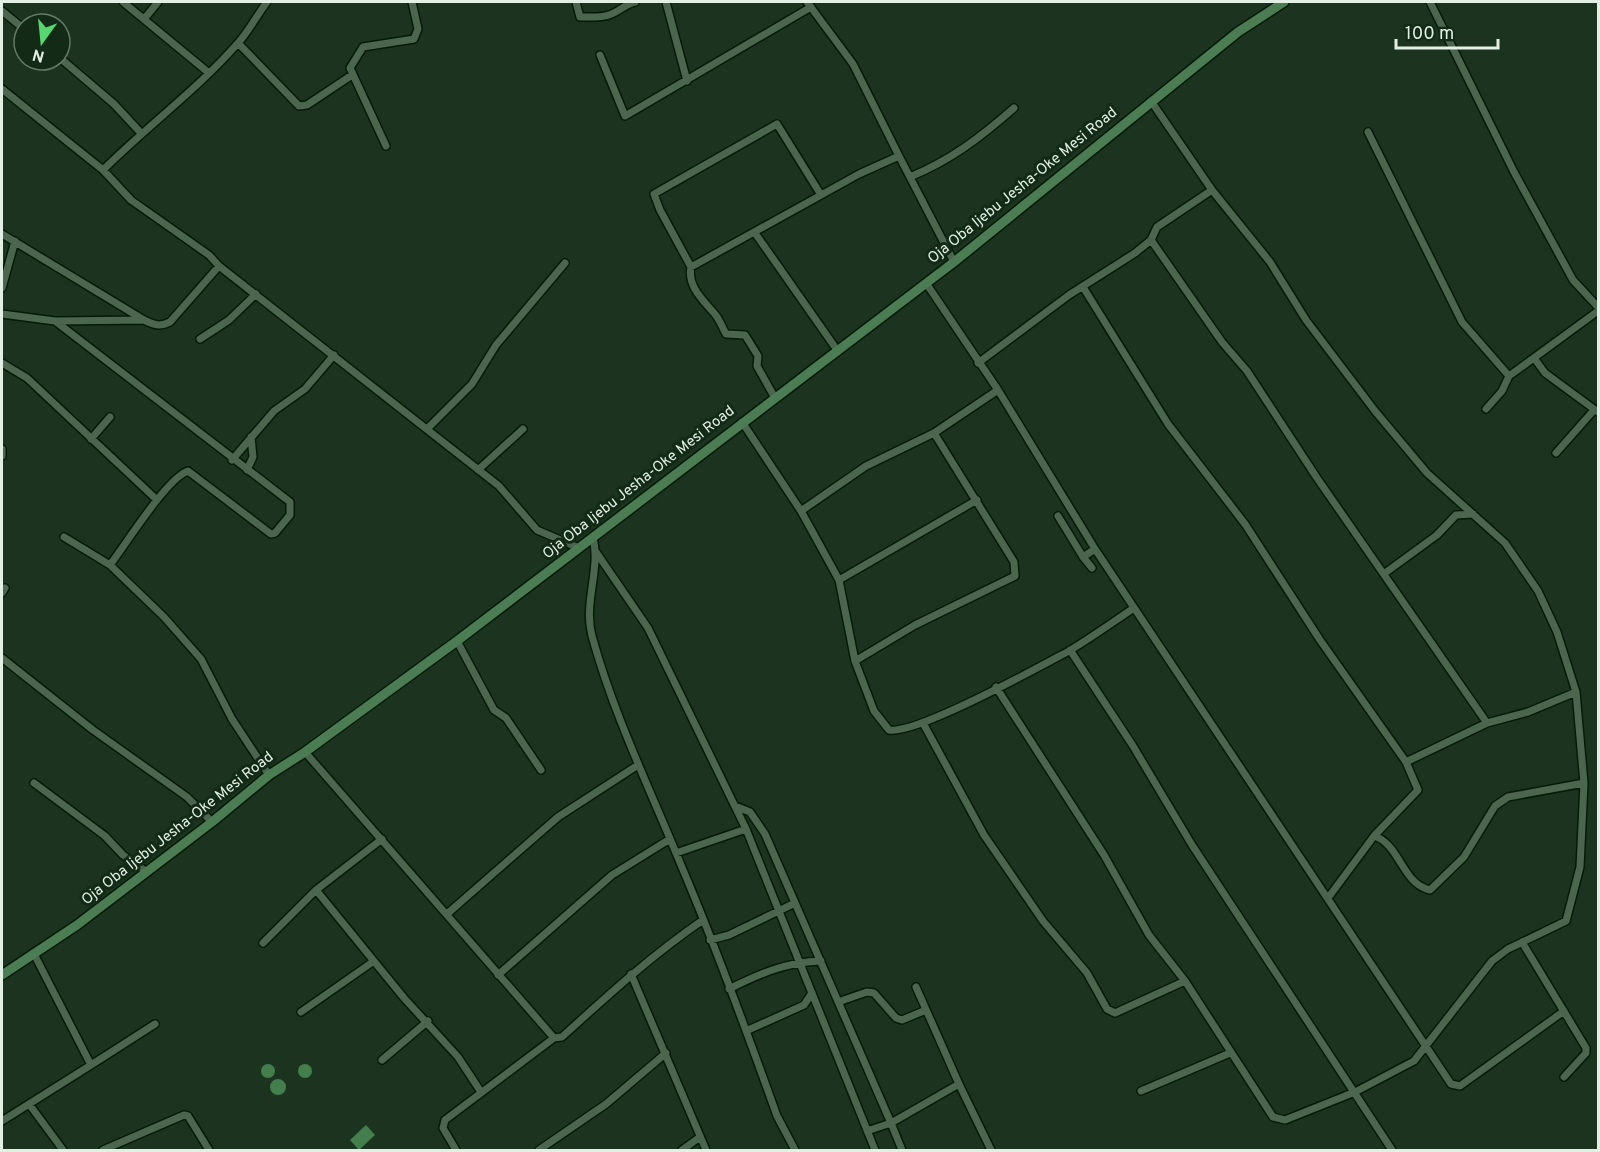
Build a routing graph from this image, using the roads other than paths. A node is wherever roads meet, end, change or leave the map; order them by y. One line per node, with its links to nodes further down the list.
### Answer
1 (123, 2): 11 (street)
2 (158, 2): 11 (street)
3 (267, 2): 12 (street)
4 (412, 2): 16 (street)
5 (576, 2): 6 (street)
6 (635, 2)
7 (666, 2): 17 (street)
8 (1284, 2): 19 (main road, Oja Oba Ijebu Jesha-Oke Mesi Road)
9 (1430, 2): 41 (street)
10 (809, 4): 17 (street); 24 (street)
11 (145, 18): 15 (street)
12 (238, 43): 15 (street); 16 (street)
13 (600, 56): 17 (street)
14 (72, 68): 21 (street)
15 (209, 73): 21 (street)
16 (352, 75): 23 (street)
17 (687, 81)
18 (2, 89): 25 (street)
19 (1151, 100): 27 (street); 33 (main road, Oja Oba Ijebu Jesha-Oke Mesi Road)
20 (1014, 108): 26 (street)
21 (140, 132): 25 (street)
22 (1368, 132): 51 (street)
23 (386, 146)
24 (899, 156): 26 (street); 28 (street)
25 (103, 170): 35 (street)
26 (910, 177): 33 (street)
27 (1212, 190): 31 (street); 72 (street)
28 (821, 195): 29 (street); 36 (street)
29 (755, 233): 36 (street); 46 (street)
30 (2, 234): 32 (street)
31 (1151, 240): 38 (street); 82 (street)
32 (15, 241): 39 (street); 43 (street)
33 (954, 262): 37 (main road, Oja Oba Ijebu Jesha-Oke Mesi Road)
34 (565, 263): 58 (street)
35 (219, 266): 40 (street); 43 (street)
36 (691, 267): 53 (street)
37 (926, 283): 46 (main road, Oja Oba Ijebu Jesha-Oke Mesi Road); 50 (street)
38 (1083, 287): 50 (street); 94 (street)
39 (2, 288)
40 (256, 294): 45 (street); 47 (street)
41 (1599, 309): 48 (street)
42 (2, 314): 44 (street)
43 (144, 320): 44 (street)
44 (54, 321): 66 (street)
45 (200, 339)
46 (837, 351): 53 (main road, Oja Oba Ijebu Jesha-Oke Mesi Road)
47 (334, 355): 58 (street); 61 (street)
48 (1534, 358): 51 (street); 55 (street)
49 (2, 363): 62 (street)
50 (978, 363): 52 (street)
51 (1509, 376): 54 (street)
52 (998, 390): 60 (street); 77 (street)
53 (775, 398): 57 (main road, Oja Oba Ijebu Jesha-Oke Mesi Road)
54 (1486, 410)
55 (1596, 411): 64 (street)
56 (110, 417): 62 (street)
57 (742, 422): 71 (street); 75 (main road, Oja Oba Ijebu Jesha-Oke Mesi Road)
58 (427, 429): 68 (street)
59 (523, 429): 68 (street)
60 (934, 433): 70 (street); 71 (street)
61 (251, 437): 66 (street); 67 (street)
62 (91, 439): 69 (street)
63 (2, 449): 65 (street)
64 (1556, 453)
65 (2, 456)
66 (232, 460): 67 (street)
67 (247, 470): 69 (street)
68 (478, 470): 76 (street)
69 (157, 500): 80 (street)
70 (977, 500): 83 (street); 88 (street)
71 (801, 511): 83 (street)
72 (1473, 514): 82 (street); 90 (street)
73 (1058, 516): 79 (street)
74 (64, 537): 80 (street)
75 (593, 537): 76 (main road, Oja Oba Ijebu Jesha-Oke Mesi Road); 78 (street)
76 (579, 548): 85 (main road, Oja Oba Ijebu Jesha-Oke Mesi Road)
77 (1095, 549): 79 (street); 84 (street)
78 (596, 552): 95 (street); 100 (street)
79 (1083, 557): 81 (street)
80 (110, 565): 97 (street)
81 (1092, 568)
82 (1385, 573): 92 (street)
83 (839, 580): 88 (street)
84 (1134, 608): 86 (street); 109 (street)
85 (457, 641): 93 (main road, Oja Oba Ijebu Jesha-Oke Mesi Road); 96 (street)
86 (1070, 650): 89 (street); 145 (street)
87 (2, 658): 101 (street)
88 (855, 661): 91 (street)
89 (996, 687): 91 (street); 124 (street)
90 (1576, 692): 92 (street); 99 (street)
91 (922, 723): 124 (street)
92 (1487, 723): 94 (street)
93 (305, 753): 97 (main road, Oja Oba Ijebu Jesha-Oke Mesi Road); 104 (street)
94 (1406, 762): 103 (street)
95 (638, 765): 105 (street); 112 (street)
96 (541, 771)
97 (269, 775): 101 (main road, Oja Oba Ijebu Jesha-Oke Mesi Road)
98 (34, 783): 107 (street)
99 (1584, 783): 103 (street); 115 (street)
100 (735, 806): 102 (street); 110 (street)
101 (213, 822): 107 (main road, Oja Oba Ijebu Jesha-Oke Mesi Road)
102 (746, 829): 106 (street); 111 (street)
103 (1374, 836): 109 (street)
104 (382, 839): 108 (street); 112 (street)
105 (670, 839): 106 (street); 123 (street)
106 (676, 853): 113 (street)
107 (147, 872): 117 (main road, Oja Oba Ijebu Jesha-Oke Mesi Road)
108 (316, 890): 116 (street); 118 (street)
109 (1328, 898): 136 (street)
110 (795, 903): 111 (street); 119 (street)
111 (778, 909): 114 (street); 120 (street)
112 (447, 914): 123 (street)
113 (703, 920): 114 (street); 121 (street)
114 (710, 940): 126 (street)
115 (1522, 942): 130 (street); 136 (street)
116 (263, 944)
117 (34, 954): 122 (main road, Oja Oba Ijebu Jesha-Oke Mesi Road); 140 (street)
118 (374, 961): 131 (street); 132 (street)
119 (821, 961): 120 (street); 128 (street)
120 (799, 962): 126 (street); 127 (street)
121 (632, 974): 135 (street); 137 (street)
122 (2, 975)
123 (498, 975): 135 (street)
124 (1185, 981): 138 (street)
125 (916, 987): 129 (street)
126 (729, 989): 134 (street)
127 (812, 993): 134 (street); 149 (street)
128 (838, 1002): 129 (street); 148 (street)
129 (926, 1010): 142 (street)
130 (1564, 1011): 136 (street); 141 (street)
131 (301, 1012)
132 (428, 1021): 139 (street); 144 (street)
133 (155, 1024): 140 (street)
134 (746, 1031): 158 (street)
135 (554, 1038): 144 (street)
136 (1424, 1045): 145 (street)
137 (666, 1053): 150 (street); 155 (street)
138 (1230, 1053): 143 (street); 145 (street)
139 (382, 1060)
140 (91, 1065): 146 (street)
141 (1564, 1077)
142 (959, 1084): 148 (street); 161 (street)
143 (1142, 1091)
144 (481, 1092): 154 (street)
145 (1355, 1092): 162 (street)
146 (29, 1104): 147 (street); 151 (street)
147 (2, 1121)
148 (891, 1123): 149 (street); 160 (street)
149 (867, 1131): 159 (street)
150 (700, 1137): 156 (street); 157 (street)
151 (63, 1150)
152 (103, 1150): 153 (street)
153 (209, 1150)
154 (456, 1150)
155 (539, 1150)
156 (682, 1150)
157 (706, 1150)
158 (795, 1150)
159 (875, 1150)
160 (902, 1150)
161 (991, 1150)
162 (1392, 1150)

